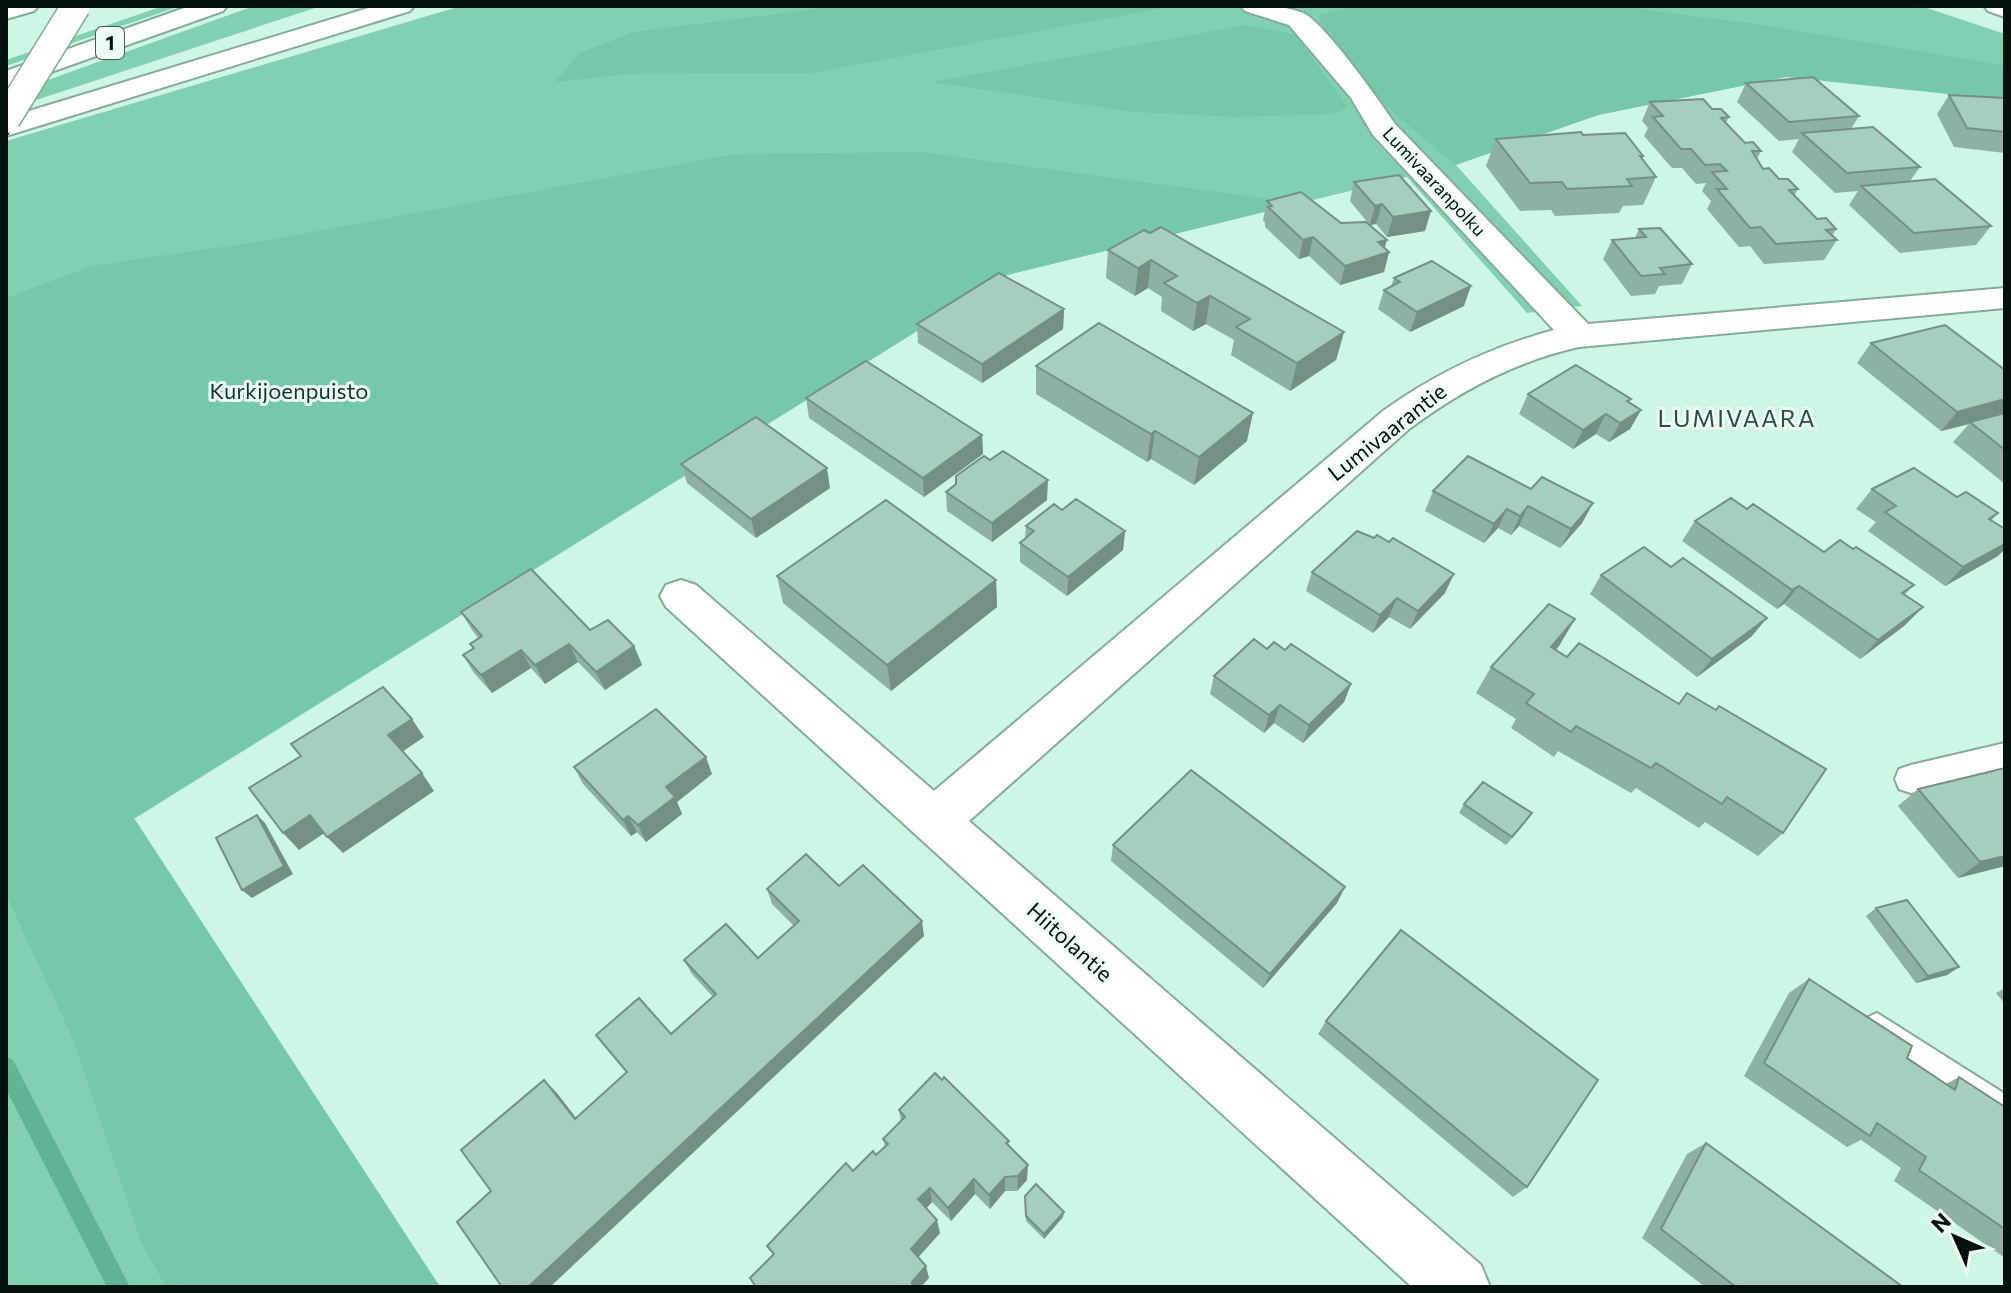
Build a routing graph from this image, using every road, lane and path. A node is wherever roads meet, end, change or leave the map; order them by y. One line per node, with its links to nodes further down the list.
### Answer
1 (25, 6): 7 (main road)
2 (214, 6): 12 (main road, 1)
3 (346, 6): 13 (main road)
4 (401, 6): 13 (main road)
5 (1254, 6): 10 (main road, Lumivaaranpolku)
6 (1997, 6): 8 (main road)
7 (8, 8)
8 (2005, 9)
9 (85, 13): 11 (main road, 1); 14 (main road, bridge)
10 (1304, 13): 17 (main road, Lumivaaranpolku)
11 (21, 45)
12 (6, 80)
13 (50, 113): 15 (main road)
14 (6, 119)
15 (6, 127)
16 (2005, 298): 17 (main road, Lumivaarantie)
17 (1579, 336): 21 (main road, Lumivaarantie)
18 (681, 596): 21 (main road, Hiitolantie)
19 (2005, 757): 20 (lane)
20 (1911, 779)
21 (934, 821): 24 (main road, Hiitolantie)
22 (1843, 1009): 23 (lane)
23 (2005, 1117)
24 (1459, 1287)

